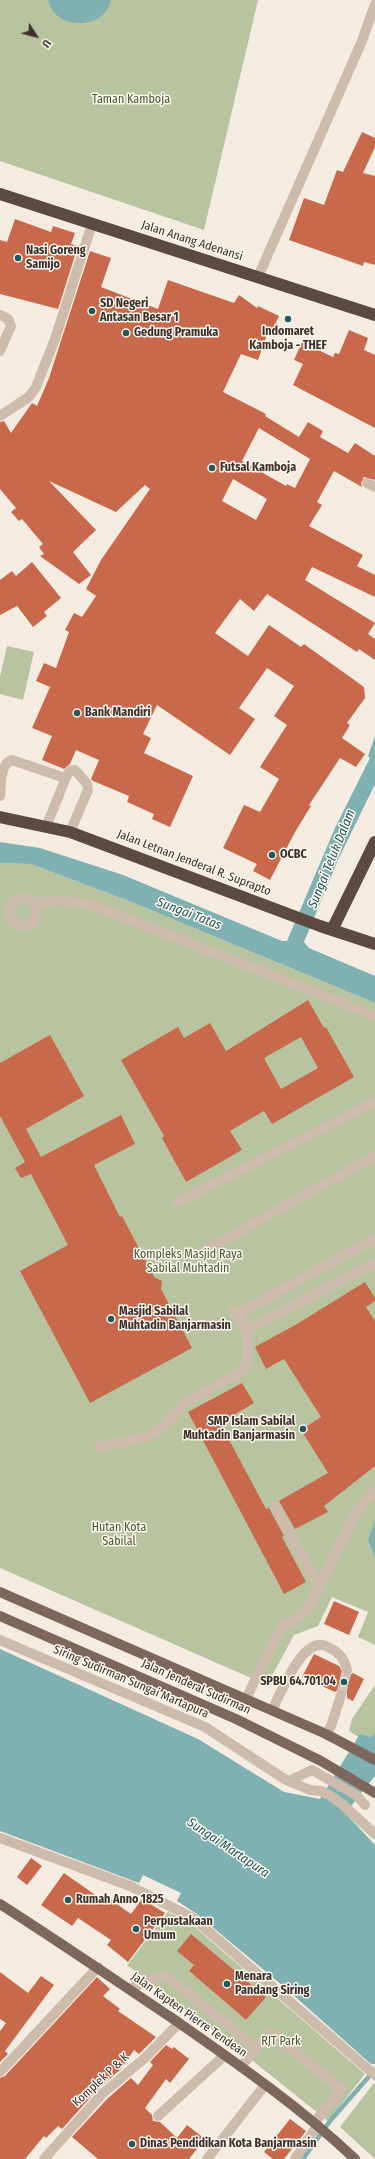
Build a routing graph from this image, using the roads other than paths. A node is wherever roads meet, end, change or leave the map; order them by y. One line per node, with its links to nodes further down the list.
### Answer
1 (375, 4): 4 (street)
2 (0, 194): 3 (highway, Jalan Anang Adenansi)
3 (92, 224): 4 (highway, Jalan Anang Adenansi); 8 (street)
4 (258, 277): 6 (highway, Jalan Anang Adenansi)
5 (0, 315): 7 (street)
6 (375, 315)
7 (0, 350)
8 (0, 416)
9 (65, 778): 10 (street); 12 (street); 13 (street)
10 (0, 796)
11 (0, 817): 12 (highway, Jalan Letnan Jenderal R. Suprapto)
12 (46, 827): 13 (highway, Jalan Letnan Jenderal R. Suprapto)
13 (70, 832): 18 (highway, Jalan Letnan Jenderal R. Suprapto)
14 (375, 842): 15 (highway)
15 (372, 860): 18 (highway)
16 (34, 904): 17 (street); 17 (street); 20 (street)
17 (4, 914)
18 (332, 930): 19 (highway, Jalan Letnan Jenderal R. Suprapto)
19 (375, 944)
20 (375, 1016)
21 (375, 1102): 23 (street)
22 (375, 1156): 25 (street)
23 (178, 1202)
24 (375, 1239): 27 (street)
25 (204, 1251)
26 (375, 1263): 27 (street)
27 (247, 1330): 28 (street)
28 (98, 1447)
29 (375, 1491): 31 (street)
30 (275, 1506): 31 (street)
31 (320, 1589): 37 (street)
32 (0, 1592): 37 (main road, Jalan Jenderal Sudirman)
33 (0, 1616): 42 (main road, Jalan Jenderal Sudirman)
34 (0, 1640): 41 (street, Siring Sudirman Sungai Martapura)
35 (347, 1670): 38 (street)
36 (341, 1695): 39 (street)
37 (246, 1700): 38 (main road, Jalan Jenderal Sudirman)
38 (272, 1710): 39 (main road, Jalan Jenderal Sudirman)
39 (326, 1734): 40 (main road, Jalan Jenderal Sudirman)
40 (375, 1760)
41 (289, 1781): 43 (street); 44 (street, Siring Sudirman Sungai Martapura)
42 (374, 1792)
43 (366, 1805)
44 (375, 1834)
45 (0, 1838): 54 (street)
46 (0, 1904): 47 (main road, Jalan Kapten Pierre Tendean)
47 (98, 1967): 48 (main road, Jalan Kapten Pierre Tendean); 53 (street)
48 (129, 1989): 49 (main road, Jalan Kapten Pierre Tendean); 50 (street)
49 (179, 2023): 51 (main road, Jalan Kapten Pierre Tendean); 58 (street, Komplek P & K)
50 (256, 2048): 52 (street); 57 (street)
51 (225, 2055): 52 (main road, Jalan Kapten Pierre Tendean); 56 (street)
52 (240, 2066): 55 (main road, Jalan Kapten Pierre Tendean)
53 (0, 2072)
54 (375, 2075)
55 (265, 2085): 57 (main road, Jalan Kapten Pierre Tendean); 59 (street)
56 (158, 2116)
57 (317, 2126): 60 (street); 61 (main road, Jalan Kapten Pierre Tendean)
58 (44, 2159)
59 (207, 2159)
60 (295, 2159)
61 (355, 2159)

